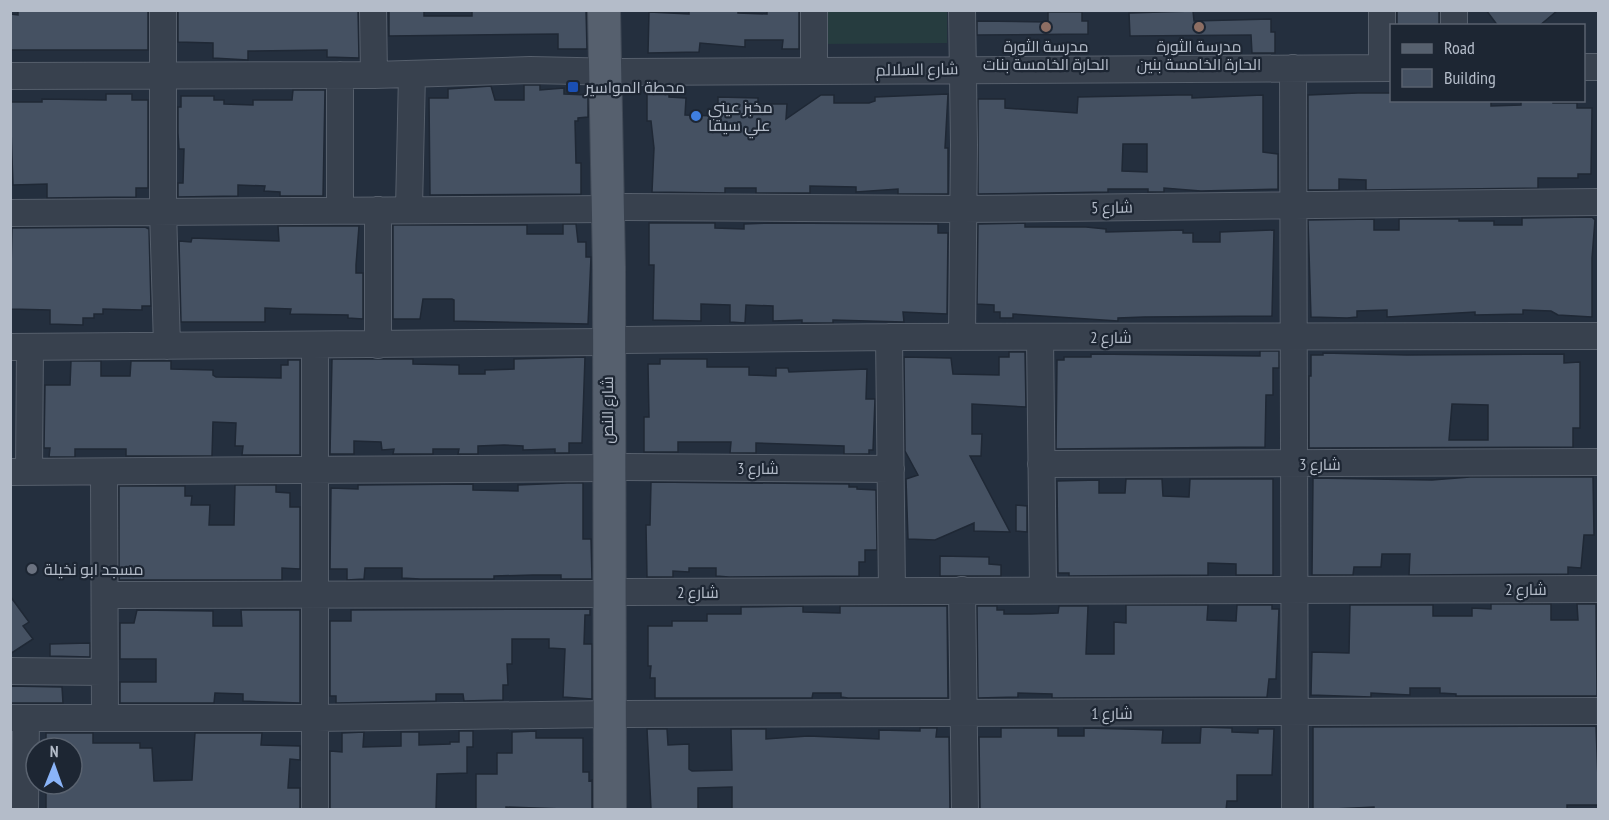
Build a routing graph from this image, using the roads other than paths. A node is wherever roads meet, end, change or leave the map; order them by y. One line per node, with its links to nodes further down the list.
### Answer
1 (163, 10): 17 (street)
2 (373, 10): 15 (street)
3 (604, 10): 12 (main road, شارع النص)
4 (621, 10): 12 (main road, شارع النص)
5 (814, 10): 11 (street)
6 (962, 10): 10 (street)
7 (1382, 10): 9 (street)
8 (1293, 68): 9 (street, شارع السلالم); 10 (street, شارع السلالم); 19 (street)
9 (1387, 68)
10 (961, 69): 11 (street, شارع السلالم); 22 (street)
11 (814, 70): 12 (street, شارع السلالم)
12 (613, 72): 13 (street, شارع السلالم); 21 (main road, شارع النص)
13 (412, 74): 15 (street, شارع السلالم); 20 (street)
14 (339, 75): 15 (street, شارع السلالم); 17 (street, شارع السلالم); 24 (street)
15 (374, 75)
16 (10, 76): 17 (street, شارع السلالم)
17 (162, 77): 23 (street)
18 (1599, 202): 19 (street, شارع 5)
19 (1294, 206): 22 (street, شارع 5); 31 (street)
20 (409, 208): 21 (street, شارع 5); 25 (street, شارع 5)
21 (615, 208): 22 (street, شارع 5); 32 (main road, شارع النص)
22 (963, 209): 29 (street)
23 (163, 210): 24 (street, شارع 5); 26 (street, شارع 5); 35 (street)
24 (340, 210): 25 (street, شارع 5)
25 (378, 210): 34 (street)
26 (10, 213)
27 (1599, 336): 31 (street, شارع 2)
28 (889, 337): 29 (street, شارع 2); 32 (street, شارع 2); 41 (street)
29 (962, 337): 30 (street, شارع 2)
30 (1040, 337): 31 (street, شارع 2); 38 (street)
31 (1294, 337): 39 (street)
32 (615, 341): 34 (street, شارع 2); 40 (main road, شارع النص)
33 (315, 345): 34 (street, شارع 2); 35 (street, شارع 2); 42 (street)
34 (378, 345)
35 (166, 346): 36 (street, شارع 2)
36 (20, 347): 43 (street)
37 (1599, 462): 39 (street, شارع 3)
38 (1041, 464): 39 (street, شارع 3); 48 (street)
39 (1295, 464): 45 (street)
40 (617, 468): 41 (street, شارع 3); 42 (street, شارع 3); 50 (main road, شارع النص)
41 (891, 469): 49 (street)
42 (315, 471): 44 (street, شارع 3); 51 (street)
43 (20, 472): 44 (street, شارع 3)
44 (104, 472): 52 (street)
45 (1295, 589): 46 (street, شارع 2); 48 (street, شارع 2); 57 (street)
46 (1599, 589)
47 (962, 590): 48 (street, شارع 2); 49 (street, شارع 2); 56 (street)
48 (1043, 590)
49 (892, 591): 50 (street, شارع 2)
50 (617, 593): 51 (street, شارع 2); 58 (main road, شارع النص)
51 (315, 594): 52 (street, شارع 2); 61 (street)
52 (105, 595): 54 (street)
53 (10, 671): 54 (street)
54 (104, 672): 59 (street)
55 (1599, 711): 57 (street, شارع 1)
56 (965, 713): 57 (street, شارع 1); 58 (street, شارع 1); 66 (street)
57 (1295, 713): 67 (street)
58 (617, 714): 61 (street, شارع 1); 64 (main road, شارع النص); 65 (main road, شارع النص)
59 (105, 717): 60 (street, شارع 1); 61 (street, شارع 1)
60 (18, 718): 62 (street)
61 (316, 718): 63 (street)
62 (25, 810)
63 (315, 810)
64 (610, 810)
65 (626, 810)
66 (965, 810)
67 (1295, 810)

